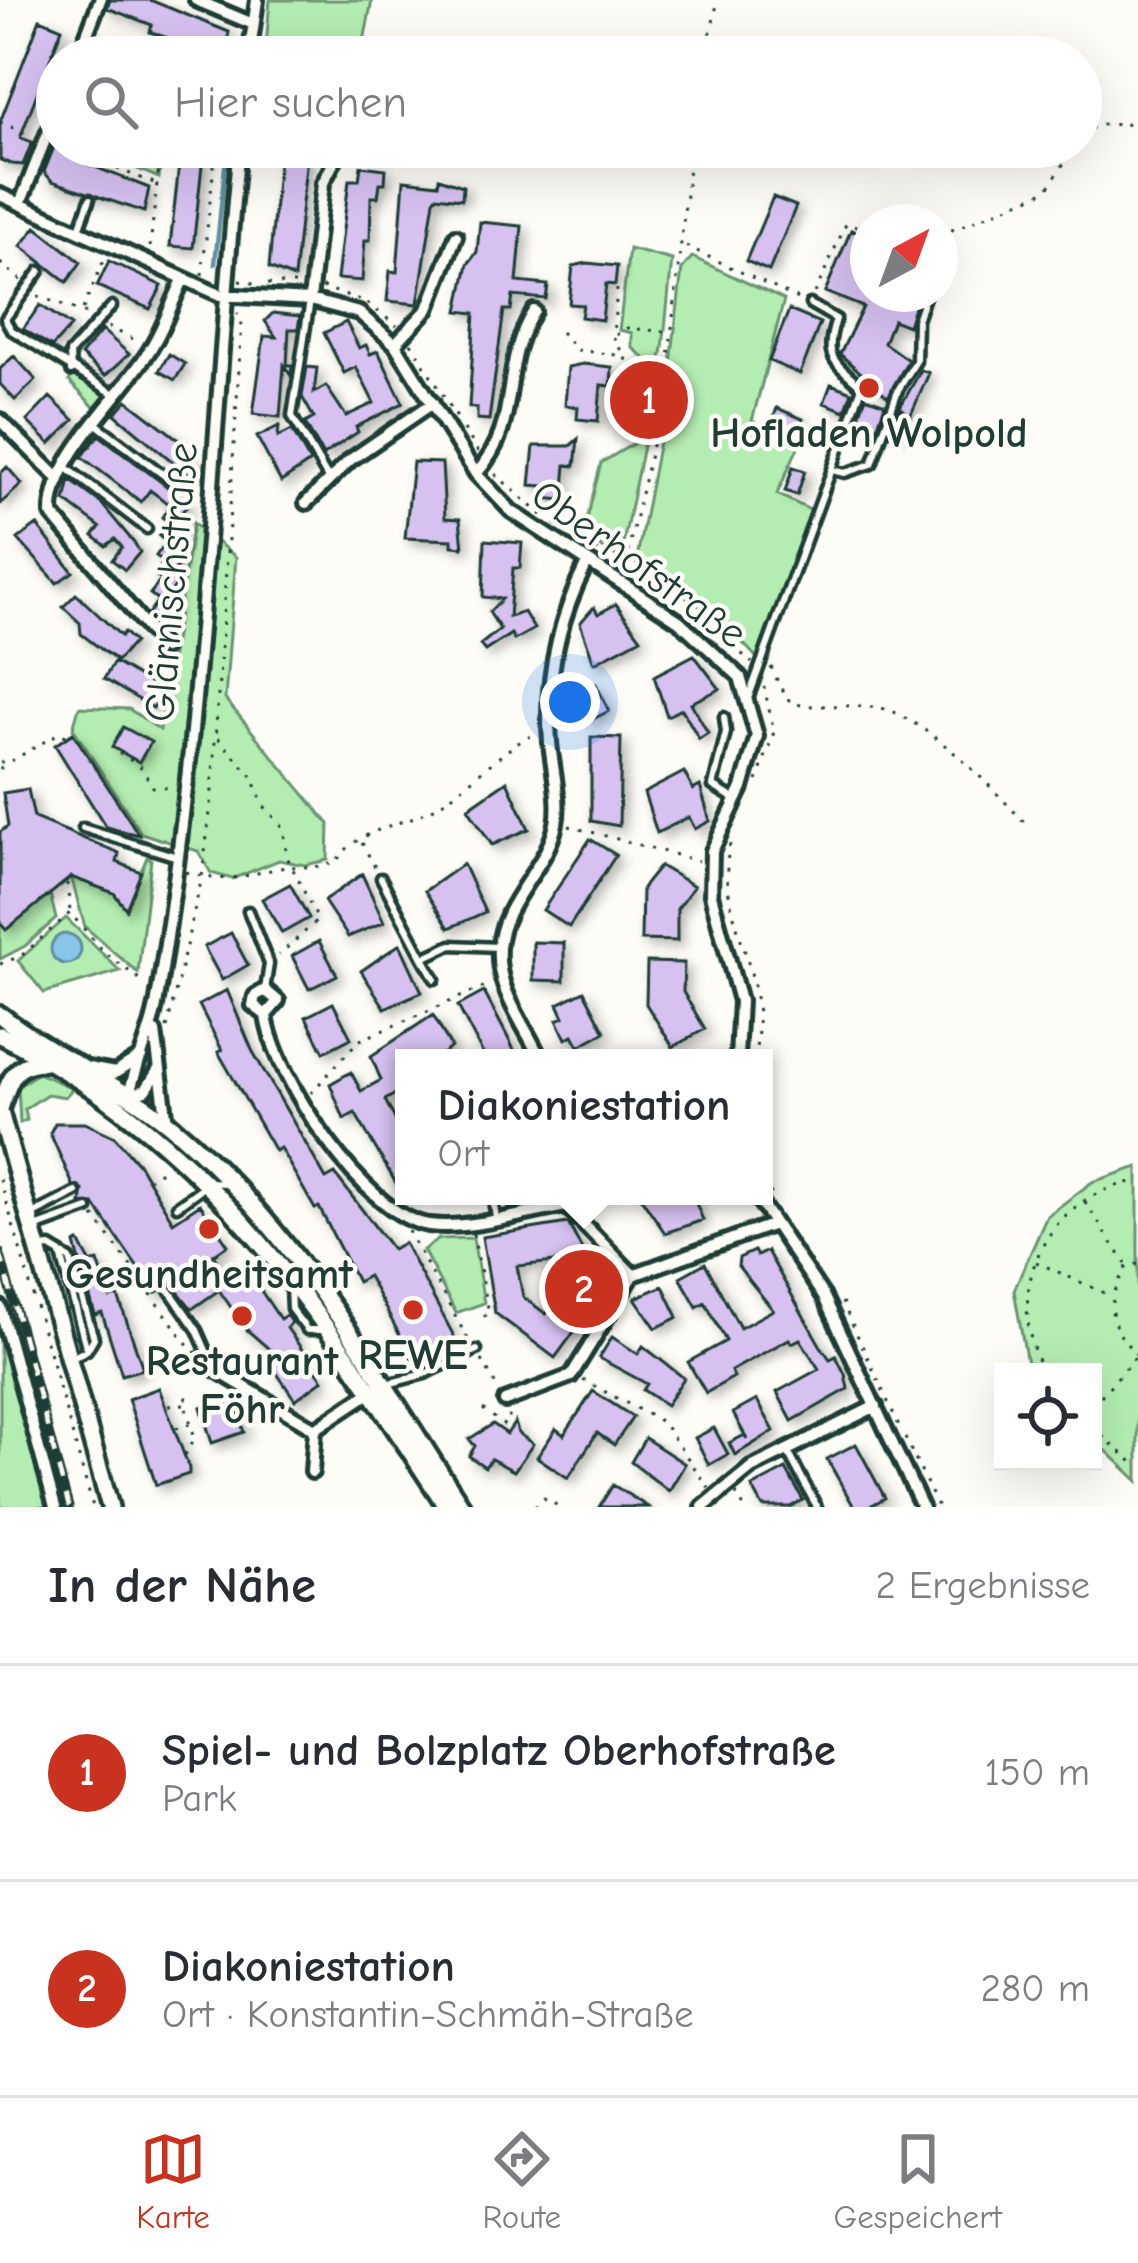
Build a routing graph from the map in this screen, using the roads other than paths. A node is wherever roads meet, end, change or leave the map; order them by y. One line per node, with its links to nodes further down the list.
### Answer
1 (100, 0): 5 (street)
2 (196, 0): 4 (street)
3 (257, 0): 4 (street)
4 (253, 24): 6 (street)
5 (86, 36)
6 (252, 36)
7 (36, 163): 12 (street)
8 (237, 168): 17 (street, Glärnischstraße)
9 (331, 168): 18 (street)
10 (0, 195): 12 (street, Oberhofstraße)
11 (90, 200): 13 (lane)
12 (20, 204): 13 (street, Oberhofstraße)
13 (79, 229): 16 (street, Oberhofstraße)
14 (456, 236): 23 (street)
15 (40, 271): 24 (lane)
16 (183, 280): 17 (street, Oberhofstraße); 25 (street)
17 (227, 296): 18 (street, Oberhofstraße); 42 (street, Glärnischstraße)
18 (310, 300): 23 (street, Oberhofstraße); 32 (lane)
19 (810, 304): 29 (lane)
20 (112, 306): 24 (lane)
21 (534, 311): 31 (street, Oberhofstraße)
22 (920, 312): 29 (lane)
23 (395, 344): 26 (street, Oberhofstraße)
24 (71, 370): 25 (lane)
25 (116, 395): 28 (street)
26 (433, 403): 31 (street, Oberhofstraße); 32 (street)
27 (0, 420): 30 (street)
28 (94, 423): 30 (street); 33 (lane)
29 (833, 470): 38 (lane)
30 (63, 474): 35 (lane); 37 (street)
31 (476, 474): 36 (street, Oberhofstraße)
32 (329, 480): 34 (street)
33 (173, 482)
34 (306, 503)
35 (147, 529)
36 (586, 565): 38 (street, Oberhofstraße); 45 (street)
37 (164, 648)
38 (748, 696): 40 (street, Oberhofstraße)
39 (724, 717): 40 (lane)
40 (736, 800): 53 (street, Oberhofstraße)
41 (83, 828): 42 (lane)
42 (174, 856): 50 (street, Glärnischstraße)
43 (381, 878): 46 (lane)
44 (248, 910): 48 (lane)
45 (499, 947): 46 (lane); 52 (street)
46 (423, 958): 47 (lane)
47 (435, 980)
48 (265, 990): 70 (street)
49 (0, 1015): 56 (main road)
50 (153, 1023): 54 (street, Glärnischstraße); 57 (street, Glärnischstraße)
51 (0, 1035): 55 (main road)
52 (536, 1049)
53 (737, 1049)
54 (144, 1055): 56 (street); 58 (street, Glärnischstraße)
55 (52, 1062): 58 (main road); 59 (main road)
56 (88, 1068): 58 (main road)
57 (160, 1069): 58 (street); 60 (street, Glärnischstraße)
58 (126, 1101): 60 (main road); 61 (main road)
59 (0, 1110): 71 (main road)
60 (167, 1123): 62 (main road)
61 (210, 1182): 62 (lane); 68 (lane); 75 (main road)
62 (230, 1184): 77 (main road)
63 (76, 1192): 71 (lane)
64 (494, 1205): 70 (lane)
65 (548, 1205): 70 (street)
66 (570, 1205): 74 (street)
67 (762, 1205): 72 (street)
68 (177, 1206)
69 (88, 1209): 71 (lane)
70 (496, 1217)
71 (32, 1222): 73 (main road)
72 (774, 1225): 74 (street); 84 (street)
73 (38, 1249): 80 (main road); 80 (lane)
74 (633, 1275): 83 (street)
75 (296, 1283): 77 (lane); 82 (main road)
76 (170, 1291): 81 (lane)
77 (326, 1302): 82 (main road)
78 (0, 1307): 88 (street)
79 (477, 1350): 82 (lane)
80 (67, 1359): 89 (main road)
81 (205, 1361): 85 (street)
82 (378, 1388): 85 (street); 90 (main road); 91 (main road)
83 (505, 1401)
84 (876, 1406): 86 (street); 94 (street)
85 (315, 1429): 87 (street)
86 (787, 1449): 92 (street); 93 (lane)
87 (312, 1472)
88 (55, 1507)
89 (110, 1507)
90 (447, 1507)
91 (462, 1507)
92 (703, 1507)
93 (817, 1507)
94 (922, 1507)

